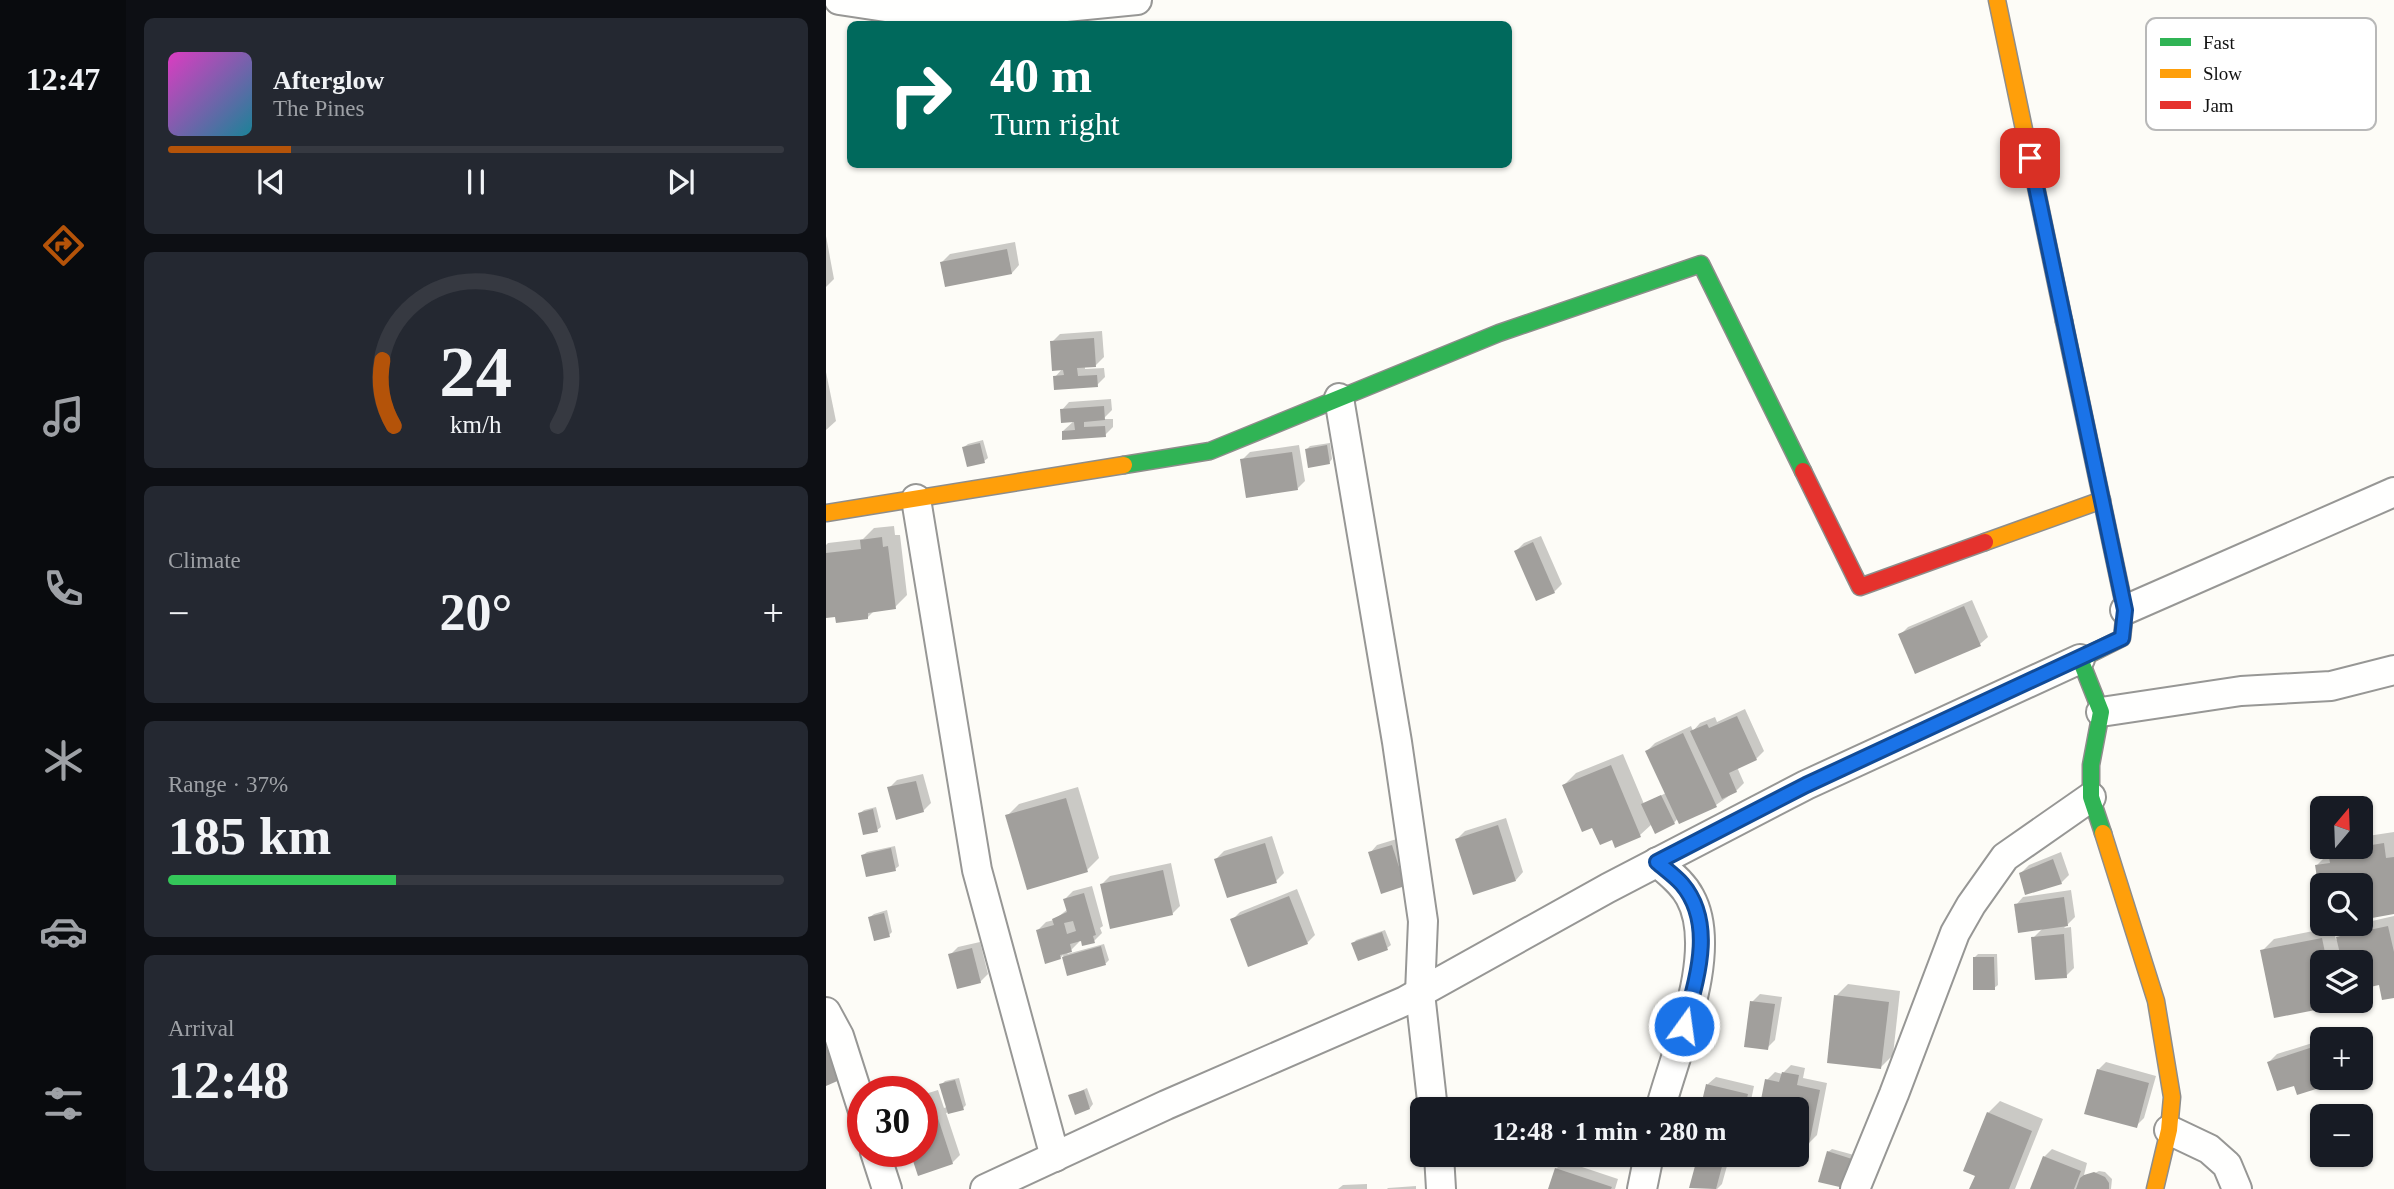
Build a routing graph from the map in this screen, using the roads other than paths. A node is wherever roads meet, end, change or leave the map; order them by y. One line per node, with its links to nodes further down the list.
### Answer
1 (839, 0): 2 (street)
2 (1137, 0)
3 (1997, 0): 7 (street)
4 (1339, 398): 6 (street); 7 (street); 15 (street)
5 (2394, 492): 9 (street)
6 (916, 499): 8 (street); 21 (street)
7 (2102, 500): 9 (street)
8 (826, 513)
9 (2125, 610): 10 (street)
10 (2080, 659): 12 (street); 14 (street)
11 (2394, 670): 12 (street)
12 (2101, 712): 13 (street)
13 (2091, 797): 20 (street); 29 (street)
14 (1657, 862): 15 (street); 19 (street)
15 (1420, 993): 18 (street); 21 (street)
16 (826, 1012): 17 (street)
17 (852, 1076)
18 (1432, 1097)
19 (1664, 1097)
20 (2169, 1130): 30 (street); 31 (street)
21 (1055, 1157): 26 (street)
22 (880, 1167): 25 (street)
23 (1440, 1167): 27 (street)
24 (1647, 1167): 28 (street)
25 (887, 1189)
26 (985, 1189)
27 (1441, 1189)
28 (1642, 1189)
29 (1855, 1189)
30 (2155, 1189)
31 (2237, 1189)

